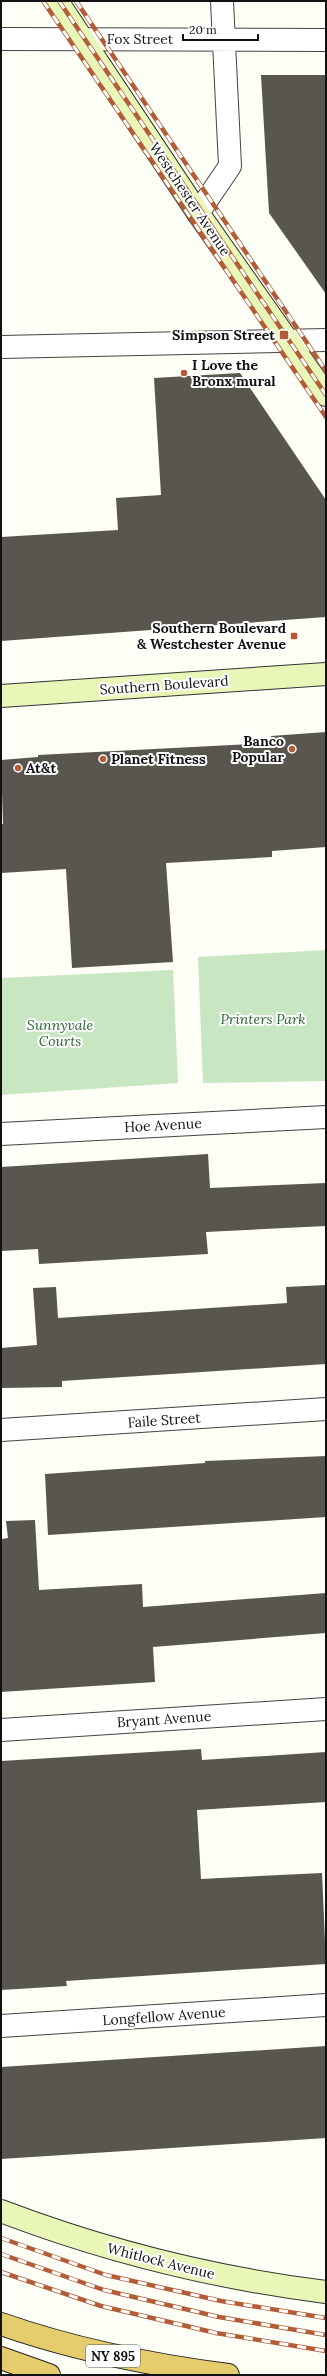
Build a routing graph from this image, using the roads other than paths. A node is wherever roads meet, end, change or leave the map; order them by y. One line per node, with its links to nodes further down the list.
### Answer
1 (57, 1): 3 (main road, Westchester Avenue)
2 (222, 1): 5 (street)
3 (82, 38): 4 (street, Fox Street); 5 (street, Fox Street); 7 (main road, Westchester Avenue)
4 (1, 39)
5 (224, 39): 6 (street, Fox Street); 7 (street)
6 (326, 40)
7 (198, 213): 8 (main road, Westchester Avenue)
8 (289, 340): 9 (street); 10 (street); 11 (main road, Westchester Avenue)
9 (326, 340)
10 (1, 347)
11 (326, 395)
12 (326, 674): 13 (main road, Southern Boulevard)
13 (1, 696)
14 (326, 1117): 15 (street, Hoe Avenue)
15 (1, 1134)
16 (326, 1409): 17 (street, Faile Street)
17 (1, 1430)
18 (326, 1709): 19 (street, Bryant Avenue)
19 (1, 1730)
20 (326, 2006): 21 (street, Longfellow Avenue)
21 (1, 2026)
22 (1, 2211): 23 (main road, Whitlock Avenue)
23 (326, 2292)
24 (1, 2324): 27 (highway, NY 895)
25 (1, 2358): 26 (highway)
26 (49, 2375)
27 (228, 2375)

